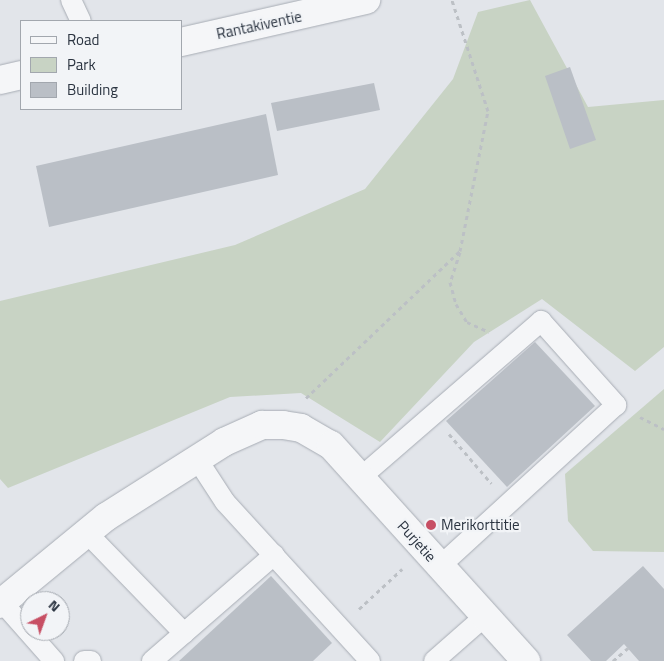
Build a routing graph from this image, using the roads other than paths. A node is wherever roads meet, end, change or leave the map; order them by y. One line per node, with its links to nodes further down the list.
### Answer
1 (71, 0): 4 (lane)
2 (366, 0): 3 (street, Rantakiventie)
3 (323, 5): 5 (street, Rantakiventie)
4 (81, 20)
5 (182, 42)
6 (20, 75): 7 (street)
7 (0, 80)
8 (197, 459): 9 (street, Purjetie); 10 (street); 11 (lane)
9 (360, 478): 12 (street, Purjetie); 12 (lane)
10 (86, 532): 13 (street); 15 (lane)
11 (274, 555): 15 (lane); 20 (lane)
12 (440, 566): 14 (street, Purjetie)
13 (1, 603): 16 (lane)
14 (485, 616): 21 (lane); 22 (street, Purjetie)
15 (184, 633): 19 (lane)
16 (54, 661)
17 (84, 661): 18 (lane)
18 (91, 661)
19 (152, 661)
20 (370, 661)
21 (434, 661)
22 (526, 661)

